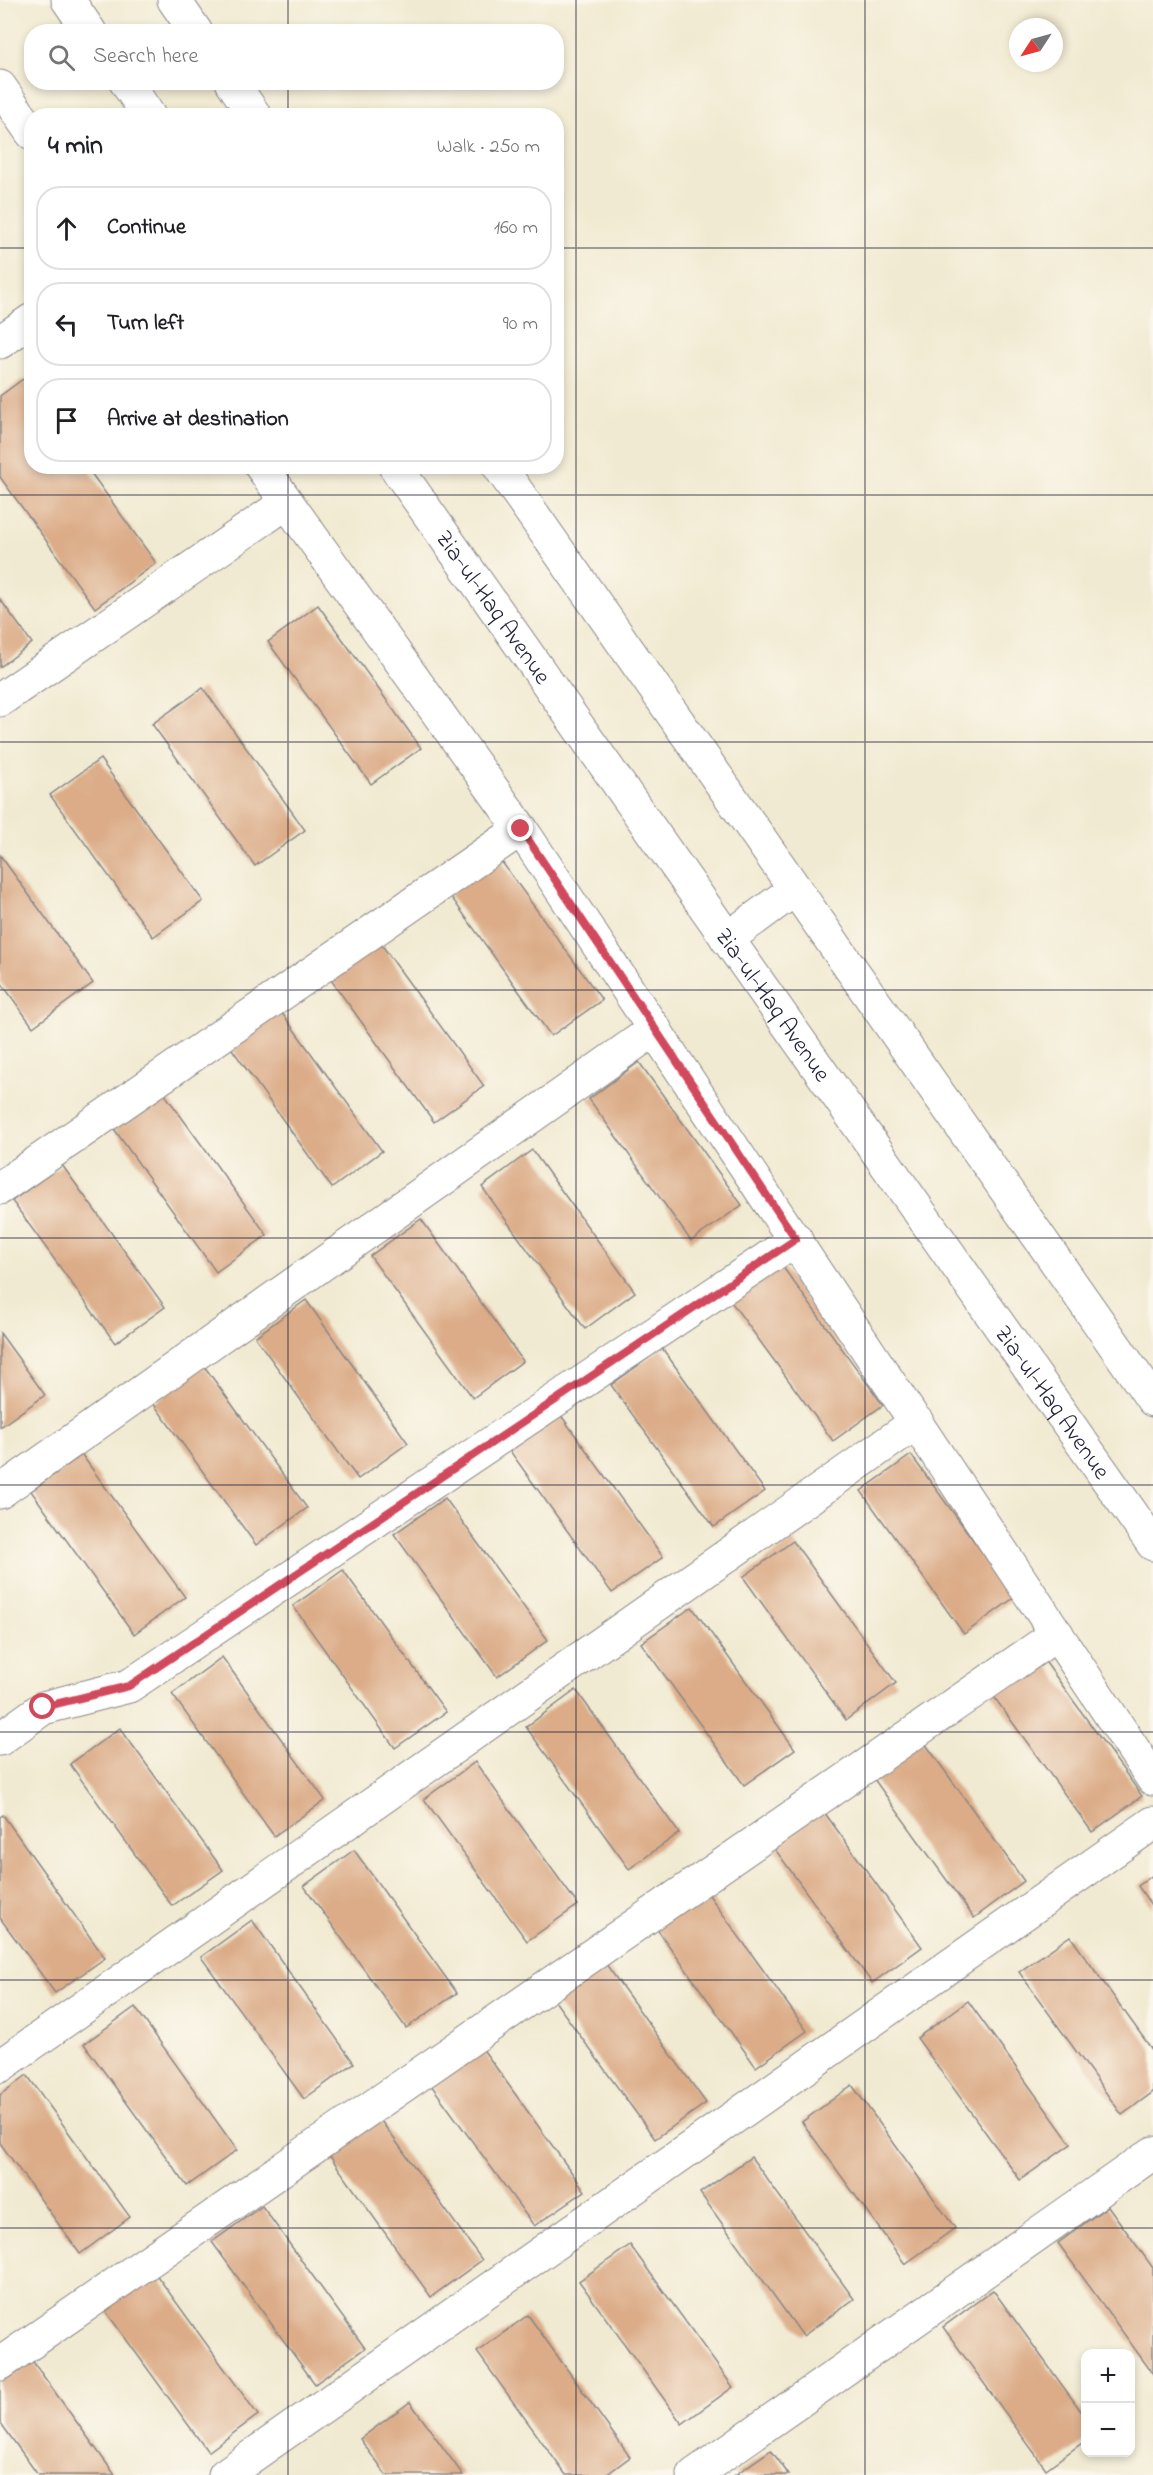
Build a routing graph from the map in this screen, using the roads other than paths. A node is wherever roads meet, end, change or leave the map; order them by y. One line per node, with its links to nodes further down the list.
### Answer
1 (68, 0): 3 (street)
2 (174, 0): 4 (street)
3 (84, 24)
4 (190, 24)
5 (0, 87): 10 (street)
6 (131, 90): 8 (street)
7 (237, 90): 9 (street)
8 (144, 108)
9 (250, 108)
10 (24, 122)
11 (24, 326): 12 (street)
12 (0, 342)
13 (266, 474): 16 (street)
14 (401, 474): 20 (street, Zia-ul-Haq Avenue)
15 (505, 474): 19 (street)
16 (286, 503): 17 (street); 18 (street)
17 (0, 700)
18 (521, 829): 21 (street); 22 (street)
19 (795, 889): 20 (street); 24 (street)
20 (727, 939): 27 (street, Zia-ul-Haq Avenue)
21 (655, 1029): 23 (street); 26 (street)
22 (0, 1188)
23 (796, 1239): 25 (street); 29 (street)
24 (1153, 1400)
25 (917, 1422): 28 (street); 32 (street)
26 (0, 1492)
27 (1153, 1544)
28 (1057, 1634): 30 (street); 34 (street)
29 (0, 1739)
30 (1153, 1779)
31 (1153, 1823): 35 (street)
32 (0, 2066)
33 (1153, 2153): 36 (street)
34 (0, 2364)
35 (225, 2475)
36 (694, 2475)

